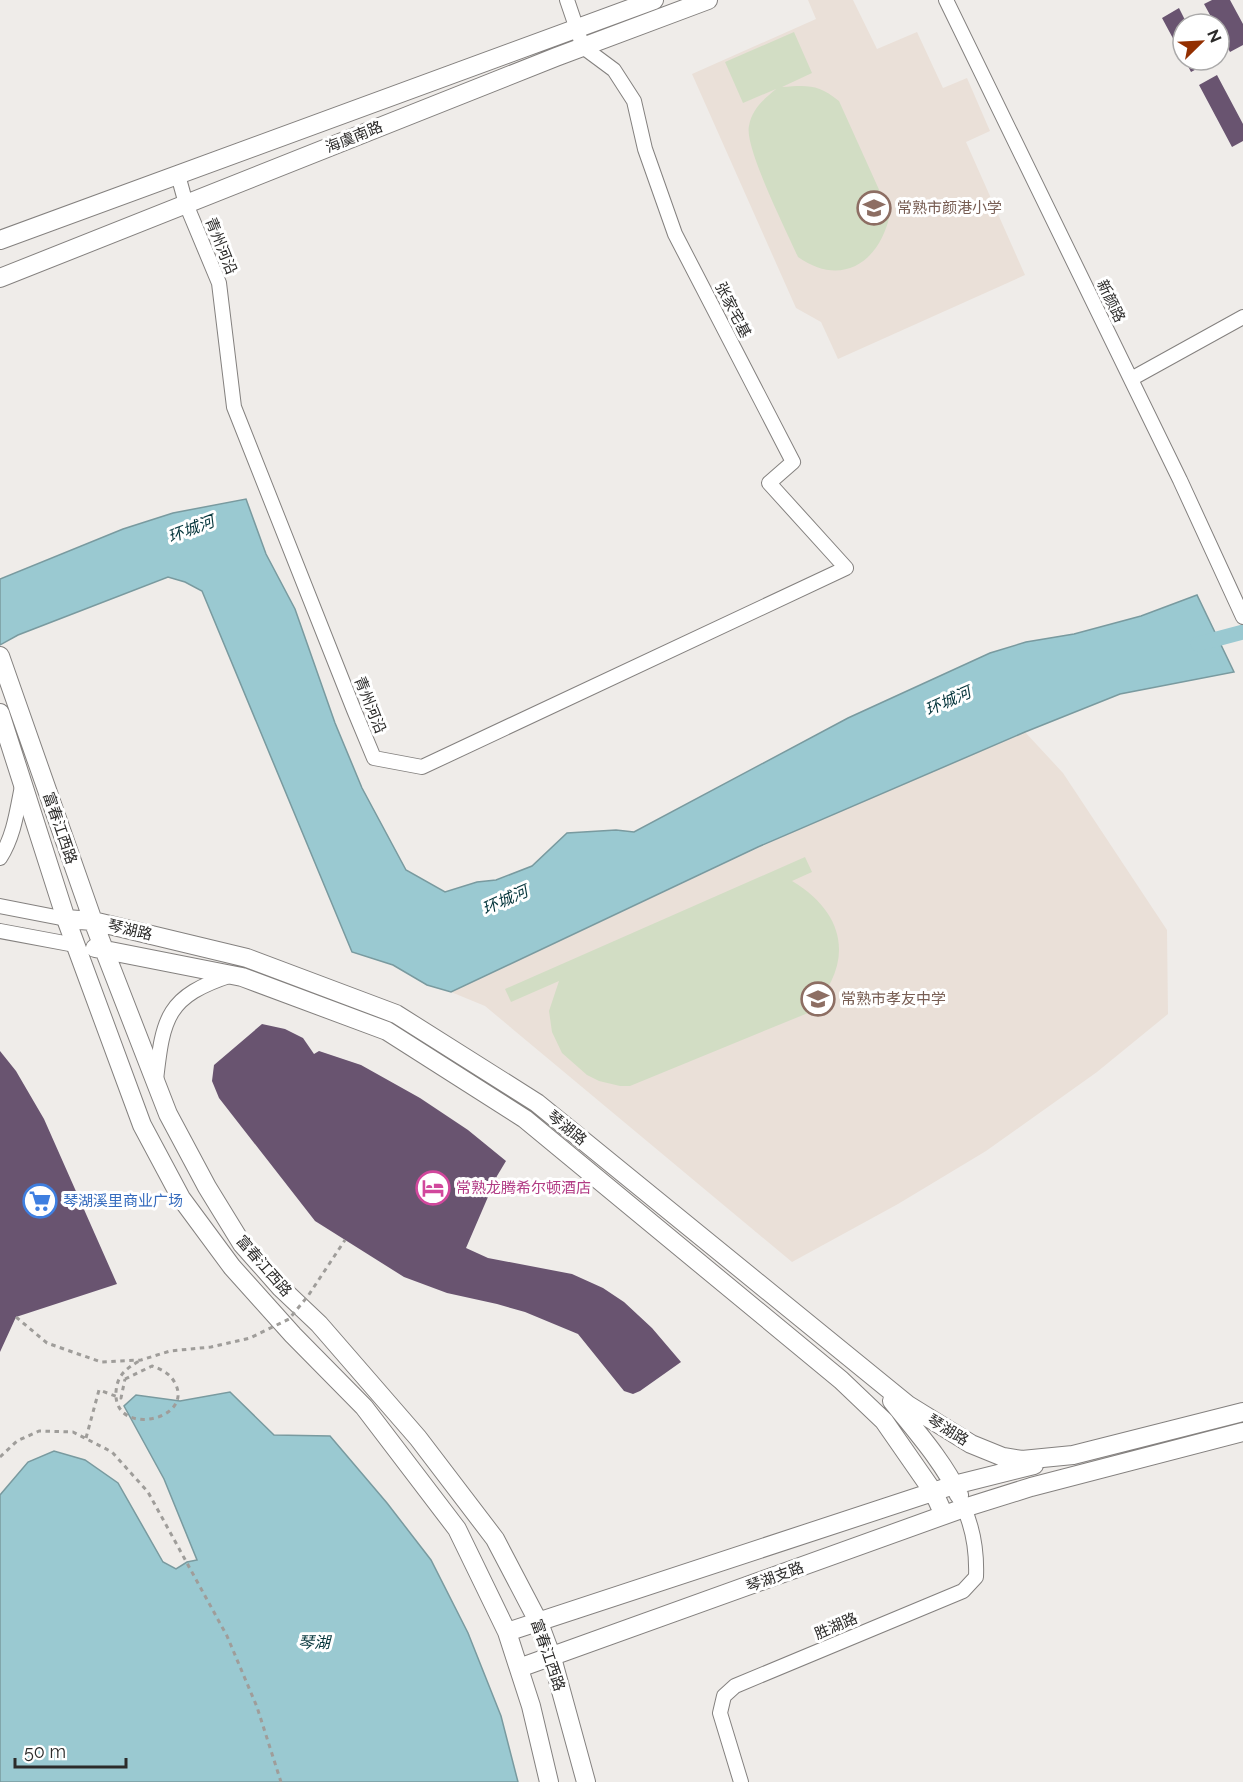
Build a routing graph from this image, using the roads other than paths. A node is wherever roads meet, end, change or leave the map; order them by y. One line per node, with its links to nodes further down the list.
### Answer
1 (567, 0): 5 (street)
2 (654, 0): 5 (main road, 海虞南路)
3 (708, 0): 6 (main road, 海虞南路)
4 (946, 0): 12 (street, 新颜路)
5 (577, 28): 6 (street); 7 (main road, 海虞南路)
6 (583, 46): 8 (main road, 海虞南路); 13 (street, 张家宅基)
7 (177, 175): 8 (street, 青州河沿); 9 (main road, 海虞南路)
8 (186, 204): 10 (main road, 海虞南路); 13 (street, 青州河沿)
9 (0, 240)
10 (0, 278)
11 (1243, 317): 12 (street)
12 (1131, 379): 14 (street, 新颜路)
13 (846, 568)
14 (1243, 617)
15 (3, 662): 21 (main road, 富春江西路)
16 (0, 713): 17 (main road, 富春江西路)
17 (23, 784): 18 (street); 20 (main road, 富春江西路)
18 (0, 858)
19 (0, 906): 20 (street, 琴湖路)
20 (66, 919): 21 (main road, 琴湖路); 23 (main road, 富春江西路)
21 (93, 921): 24 (main road, 富春江西路); 27 (main road, 琴湖路)
22 (0, 931): 23 (street, 琴湖路)
23 (75, 945): 24 (main road, 琴湖路); 37 (main road, 富春江西路)
24 (103, 949): 25 (main road, 琴湖路); 26 (main road, 富春江西路)
25 (232, 975): 26 (street); 33 (main road, 琴湖路)
26 (155, 1082): 36 (main road, 富春江西路)
27 (843, 1352): 30 (main road, 琴湖路); 32 (main road)
28 (1243, 1412): 30 (main road, 琴湖路)
29 (1243, 1432): 34 (main road, 琴湖支路)
30 (1073, 1455): 31 (main road, 琴湖路)
31 (986, 1477): 32 (main road, 琴湖支路)
32 (954, 1485): 33 (main road, 琴湖支路); 34 (main road)
33 (934, 1492): 35 (main road, 琴湖路); 36 (main road, 琴湖支路)
34 (964, 1508): 35 (main road, 琴湖支路); 42 (street, 胜湖路)
35 (944, 1515): 38 (main road, 琴湖支路)
36 (539, 1623): 37 (main road, 琴湖支路); 38 (main road, 富春江西路)
37 (507, 1632): 39 (main road, 富春江西路)
38 (552, 1658): 39 (main road, 琴湖支路); 41 (main road, 富春江西路)
39 (519, 1668): 40 (main road, 富春江西路)
40 (549, 1782)
41 (586, 1782)
42 (741, 1782)

